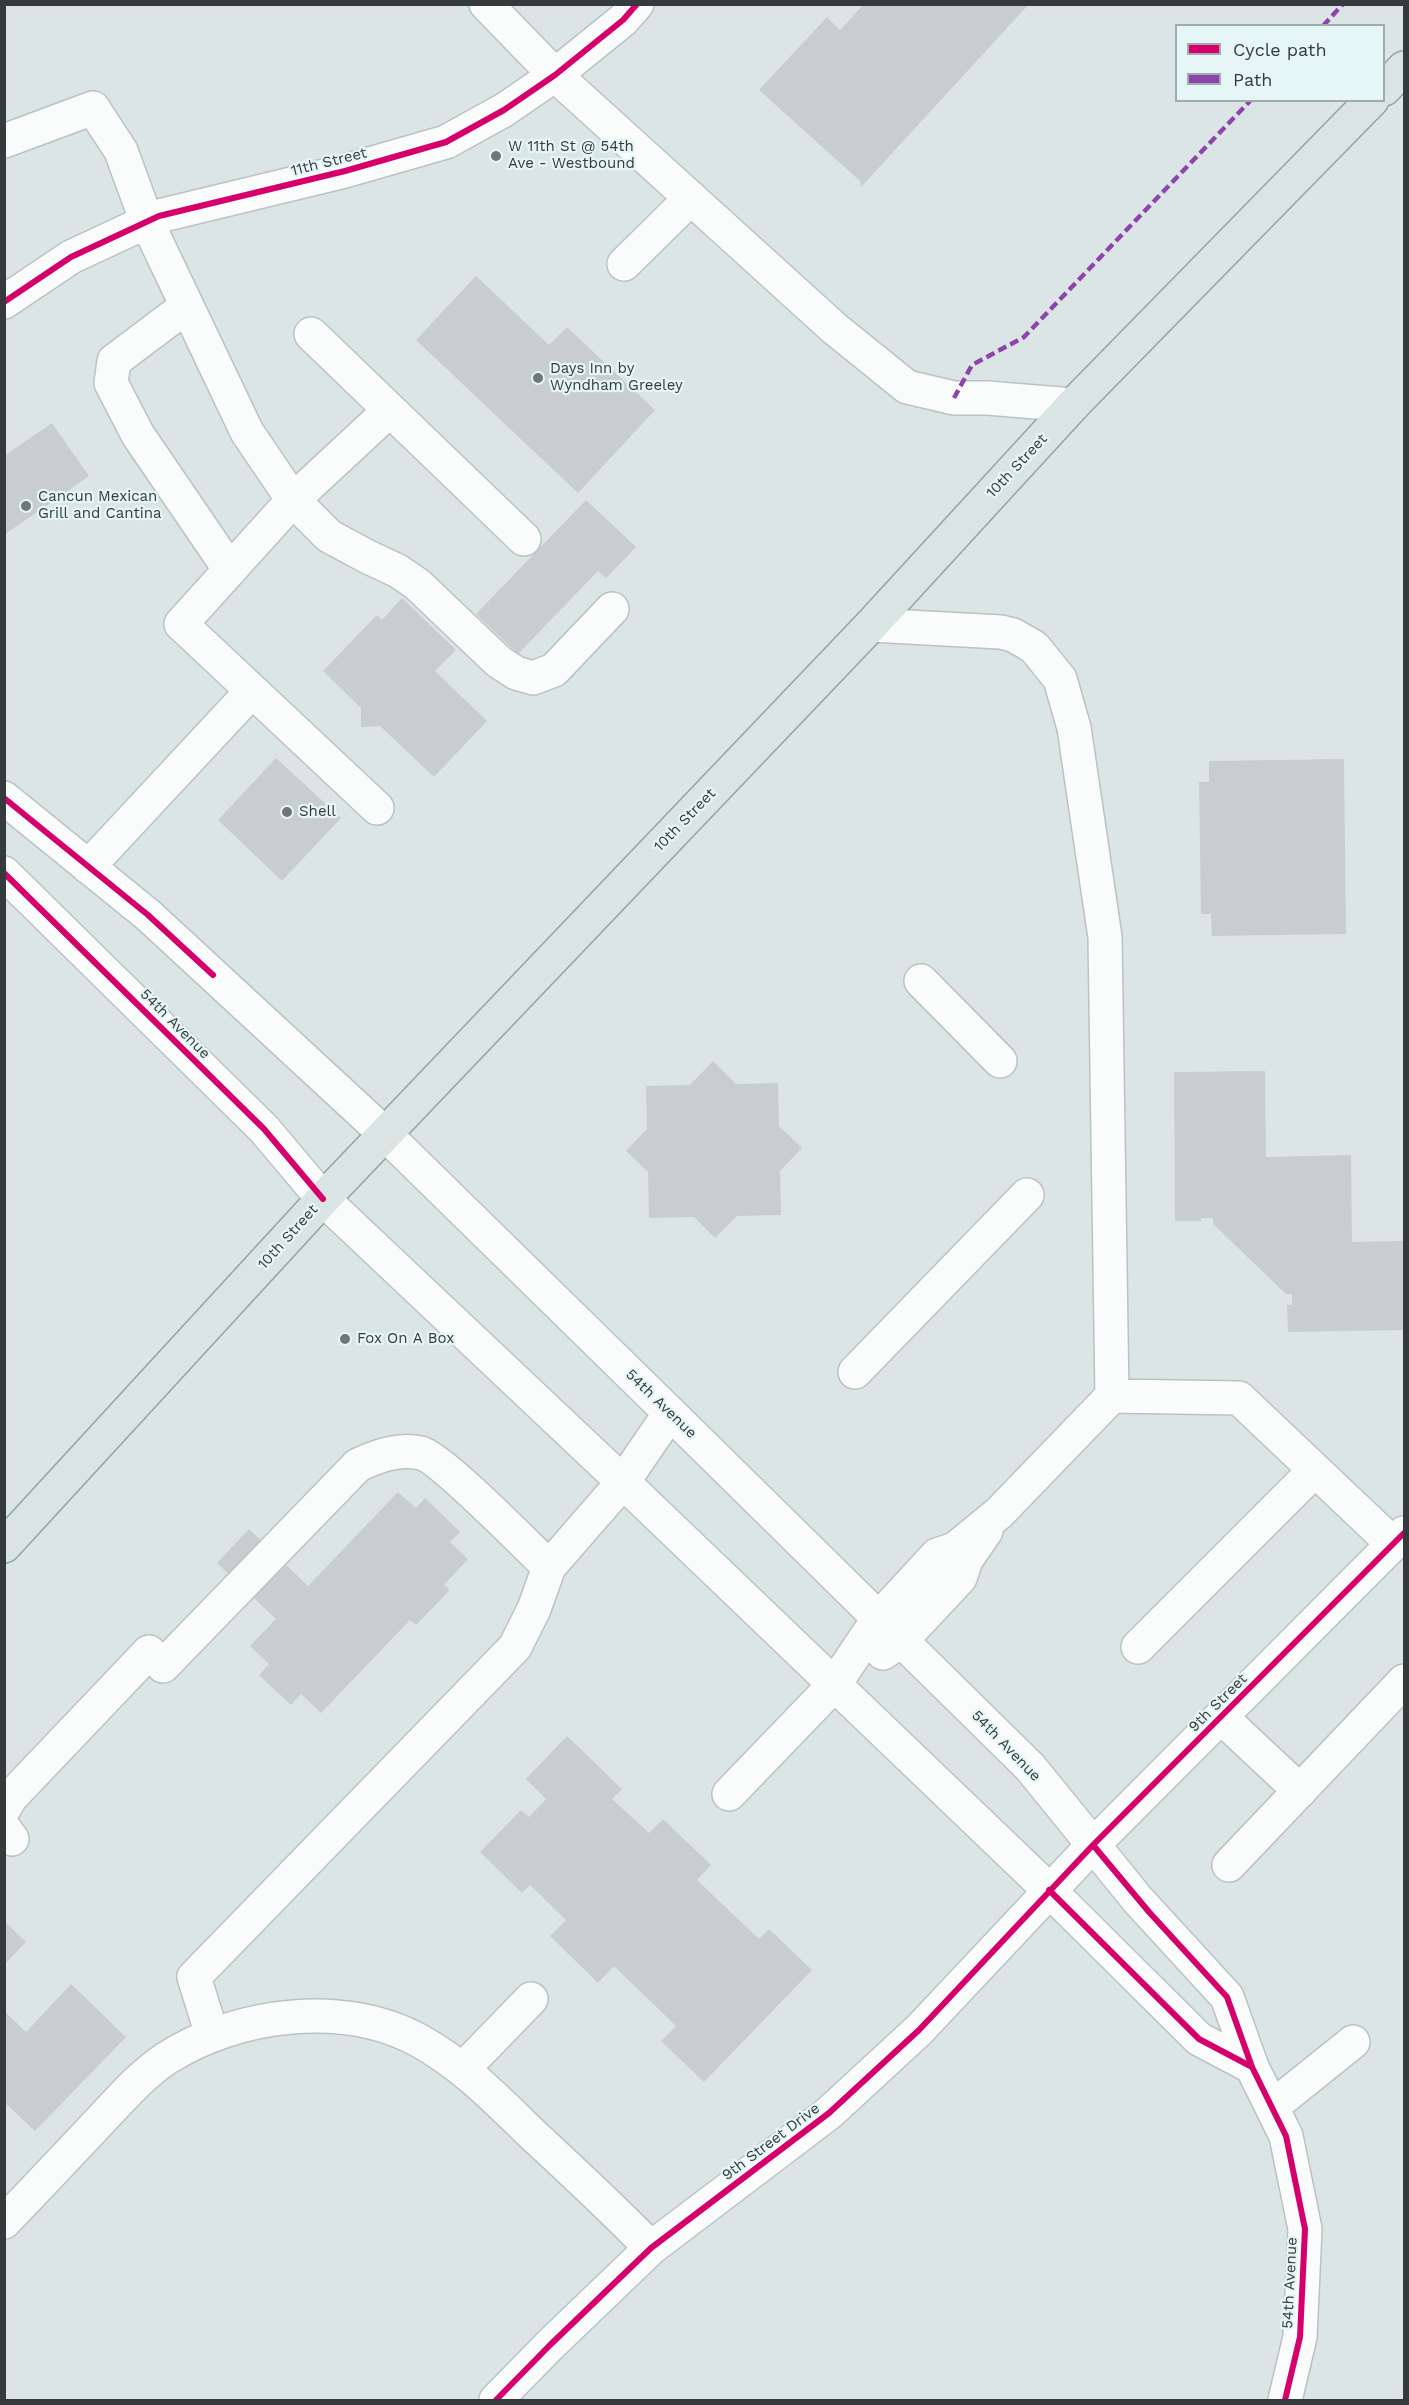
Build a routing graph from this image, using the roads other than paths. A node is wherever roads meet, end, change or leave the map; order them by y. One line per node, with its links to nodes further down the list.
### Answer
1 (486, 4): 4 (street)
2 (637, 4): 4 (street, 11th Street)
3 (1404, 68): 5 (main road)
4 (555, 75): 8 (street); 9 (street, 11th Street)
5 (1385, 87)
6 (1370, 102): 14 (main road, 10th Street)
7 (4, 141): 9 (street)
8 (691, 198): 10 (street); 14 (street)
9 (147, 222): 11 (street, 11th Street); 12 (street)
10 (624, 264)
11 (4, 302)
12 (187, 306): 16 (street); 18 (street)
13 (311, 334): 15 (street)
14 (1073, 405): 20 (main road, 10th Street)
15 (390, 410): 16 (street); 17 (street)
16 (293, 500): 18 (street); 19 (street)
17 (524, 539)
18 (230, 570): 21 (street)
19 (612, 609)
20 (871, 625): 28 (main road, 10th Street); 32 (street)
21 (252, 691): 23 (street); 24 (street)
22 (4, 798): 24 (street, 54th Avenue)
23 (377, 808)
24 (88, 867): 28 (street, 54th Avenue)
25 (4, 873): 30 (street, 54th Avenue)
26 (921, 981): 27 (street)
27 (1000, 1061)
28 (384, 1134): 30 (main road, 10th Street); 33 (street, 54th Avenue)
29 (1027, 1196): 31 (street)
30 (323, 1199): 35 (street, 54th Avenue); 38 (main road, 10th Street)
31 (855, 1372)
32 (1112, 1396): 34 (street); 36 (street)
33 (670, 1413): 35 (street); 40 (street, 54th Avenue)
34 (1315, 1470): 37 (street); 42 (street)
35 (623, 1482): 39 (street); 44 (street, 54th Avenue)
36 (999, 1513): 40 (street); 41 (street)
37 (1399, 1538): 45 (street, 9th Street)
38 (4, 1546)
39 (549, 1567): 48 (street); 53 (street)
40 (879, 1617): 41 (street, 54th Avenue); 44 (street)
41 (901, 1641): 44 (street); 49 (street, 54th Avenue)
42 (1138, 1647)
43 (1404, 1681): 46 (street)
44 (834, 1685): 47 (street); 51 (street, 54th Avenue)
45 (1221, 1717): 46 (street); 49 (street, 9th Street)
46 (1300, 1791): 50 (street)
47 (729, 1794)
48 (7, 1825)
49 (1093, 1845): 51 (street, 9th Street); 55 (street, 54th Avenue)
50 (1229, 1865)
51 (1049, 1890): 55 (street, 54th Avenue); 59 (street, 9th Street Drive)
52 (531, 1999): 56 (street)
53 (212, 2035): 56 (street); 58 (street)
54 (1353, 2042): 57 (street)
55 (1252, 2067): 57 (street, 54th Avenue)
56 (463, 2068): 59 (street)
57 (1272, 2107): 61 (street, 54th Avenue)
58 (4, 2222)
59 (651, 2248): 60 (street, 9th Street Drive)
60 (496, 2400)
61 (1285, 2400)

